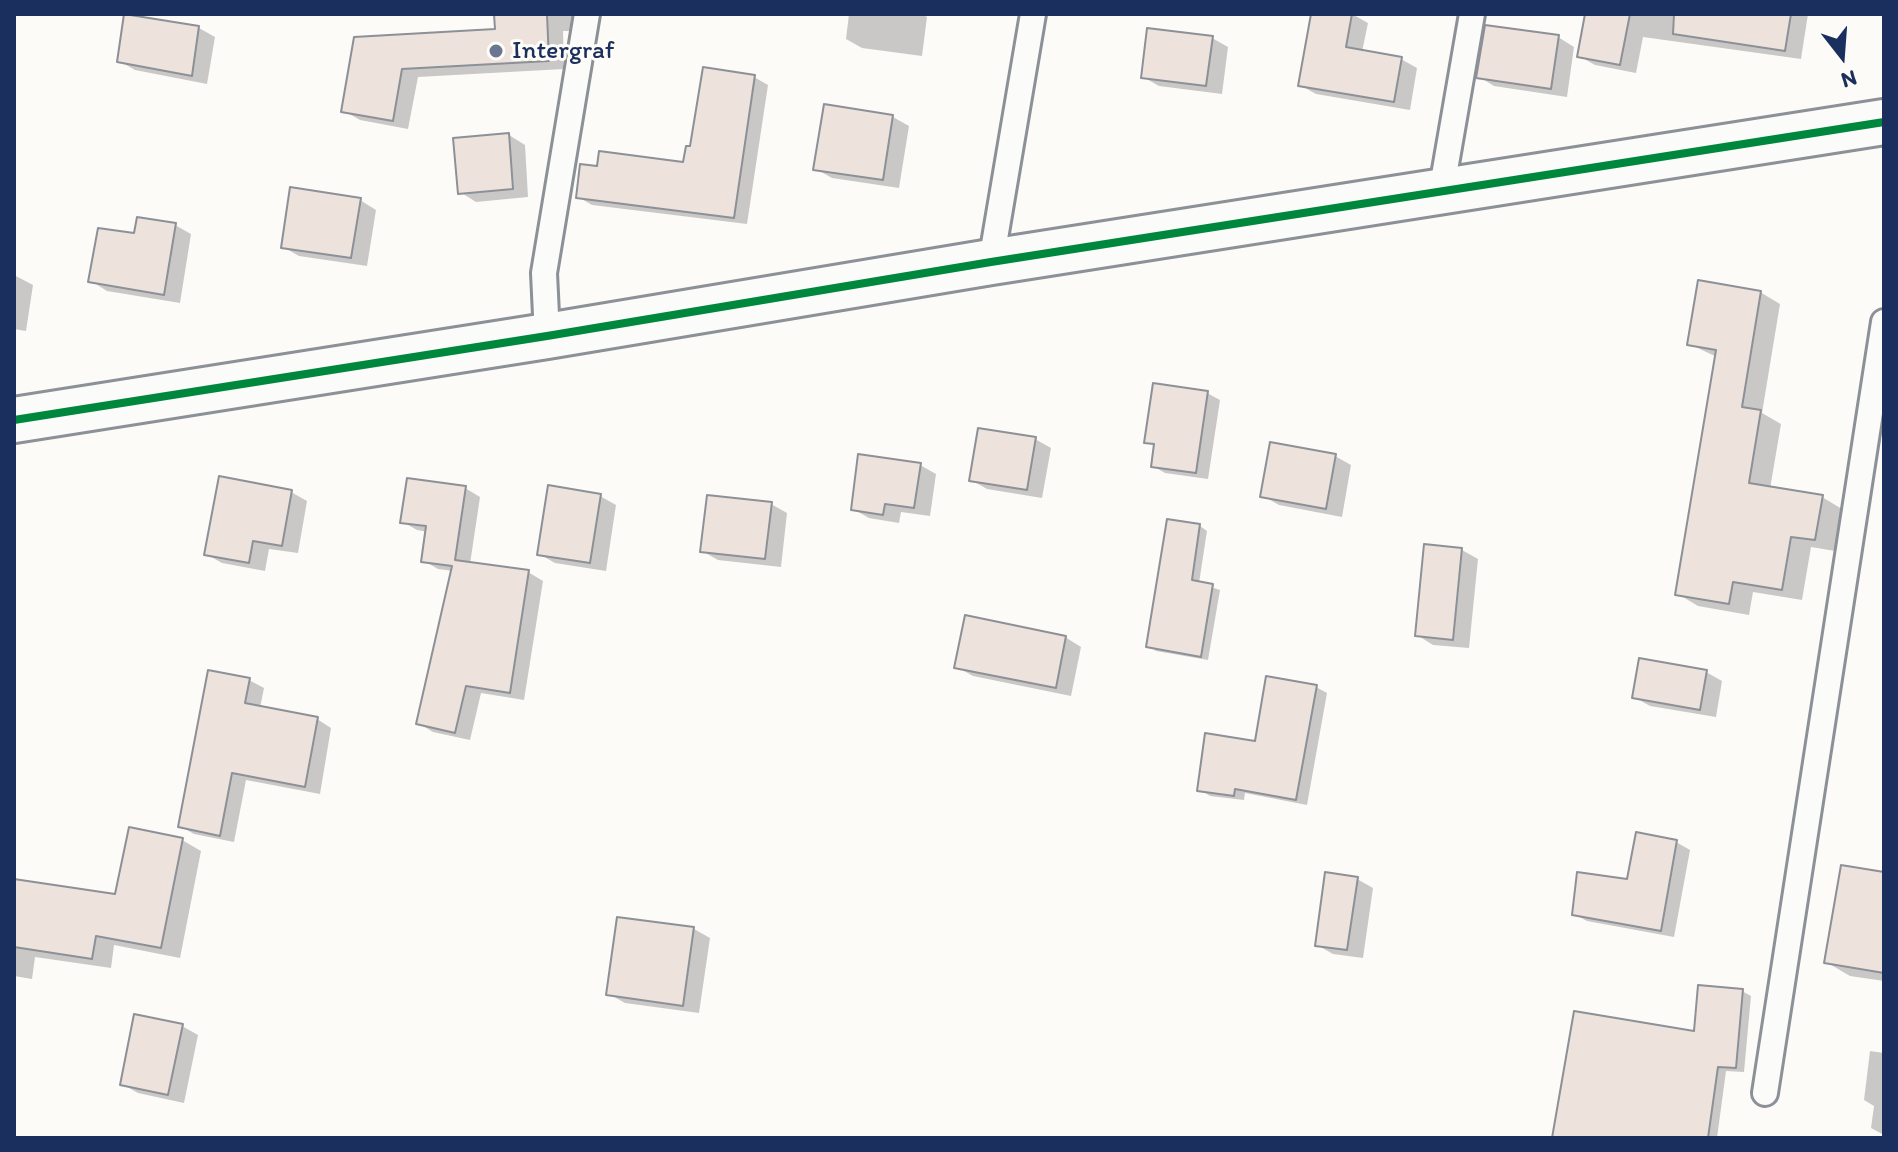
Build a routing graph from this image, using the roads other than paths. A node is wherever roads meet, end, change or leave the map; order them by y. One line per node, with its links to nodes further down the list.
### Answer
1 (587, 14): 8 (lane)
2 (1033, 14): 6 (lane)
3 (1472, 14): 5 (lane)
4 (1884, 122): 5 (street)
5 (1441, 193): 6 (street)
6 (991, 262): 8 (street)
7 (1884, 322): 10 (lane)
8 (547, 336): 9 (street)
9 (14, 420)
10 (1765, 1093)

